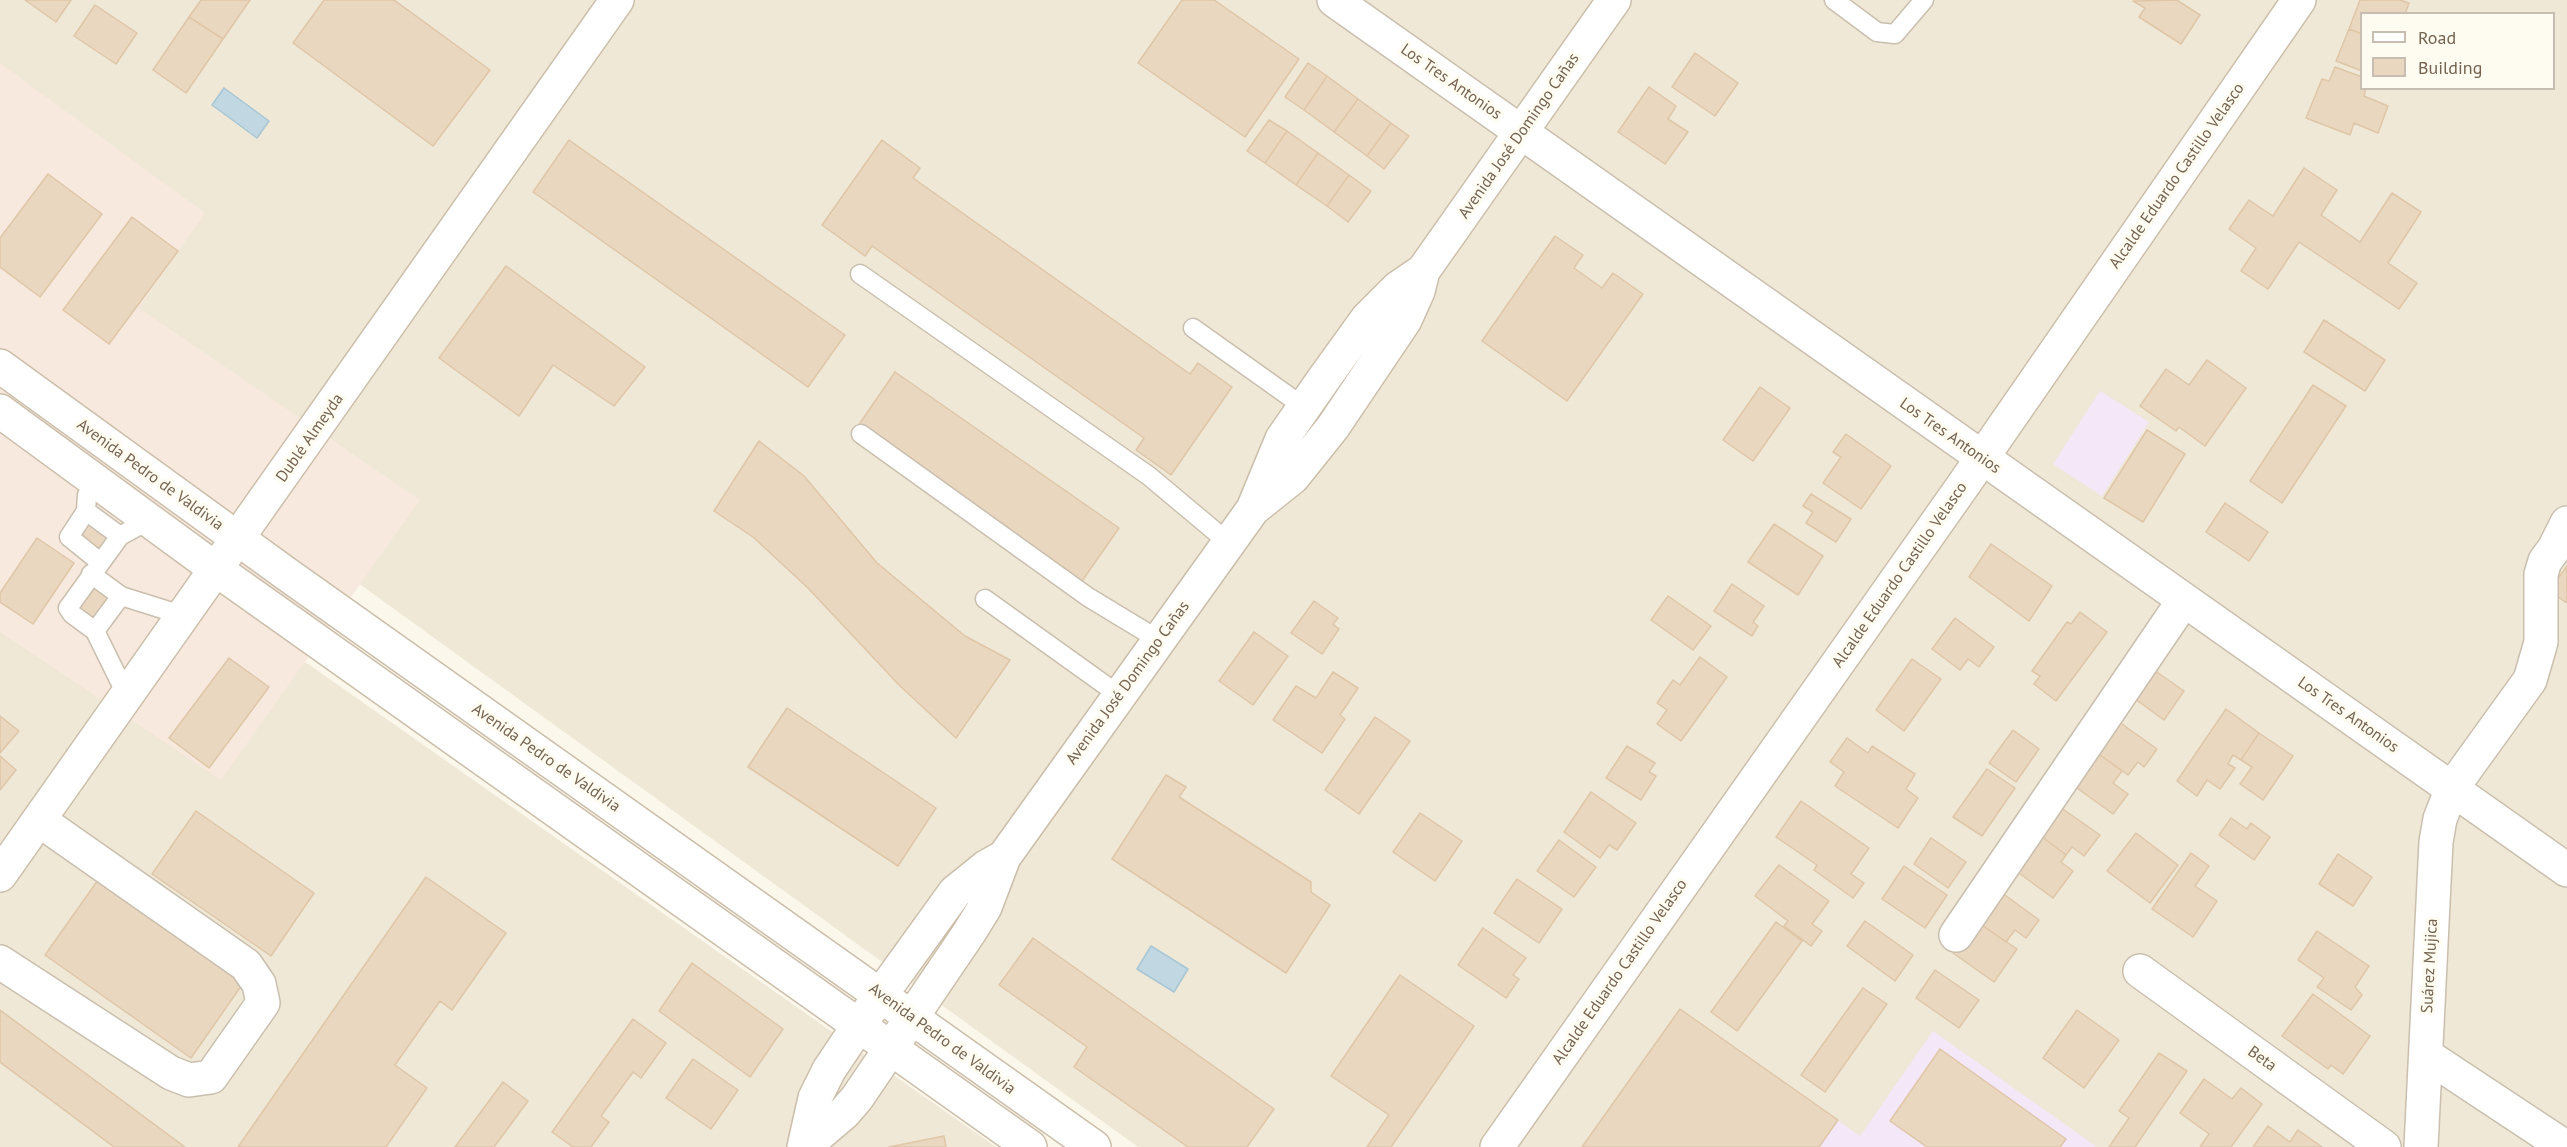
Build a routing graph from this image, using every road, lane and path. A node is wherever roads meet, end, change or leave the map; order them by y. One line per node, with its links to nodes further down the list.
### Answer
1 (617, 0): 22 (street, Dublé Almeyda)
2 (1334, 0): 7 (street, Los Tres Antonios)
3 (1614, 0): 7 (street, Avenida José Domingo Cañas)
4 (1834, 0): 5 (lane)
5 (1924, 0)
6 (2299, 0): 15 (street, Alcalde Eduardo Castillo Velasco)
7 (1521, 132): 8 (street, Avenida José Domingo Cañas); 15 (street, Los Tres Antonios)
8 (1423, 271): 12 (street, Avenida José Domingo Cañas); 17 (street, Avenida José Domingo Cañas)
9 (860, 274): 23 (lane)
10 (1193, 328): 12 (lane)
11 (0, 366): 22 (street, Avenida Pedro de Valdivia)
12 (1304, 406): 17 (street, Avenida José Domingo Cañas)
13 (0, 411): 16 (street)
14 (861, 434): 31 (lane)
15 (1982, 458): 28 (street, Los Tres Antonios); 50 (street, Alcalde Eduardo Castillo Velasco)
16 (96, 481): 18 (lane); 19 (street)
17 (1253, 509): 23 (street, Avenida José Domingo Cañas)
18 (86, 511): 21 (lane); 24 (lane)
19 (150, 520): 21 (lane); 25 (street)
20 (2567, 523): 34 (street, Suárez Mujica)
21 (120, 536): 24 (lane)
22 (239, 539): 25 (street, Dublé Almeyda); 42 (street, Avenida Pedro de Valdivia)
23 (1229, 543): 31 (street, Avenida José Domingo Cañas)
24 (96, 568): 26 (lane); 30 (lane)
25 (217, 570): 29 (street, Dublé Almeyda); 44 (street)
26 (121, 596): 29 (lane); 30 (lane)
27 (985, 599): 33 (lane)
28 (2184, 600): 34 (street, Los Tres Antonios); 39 (street)
29 (185, 616): 32 (street, Dublé Almeyda)
30 (95, 631): 32 (lane)
31 (1159, 640): 33 (street, Avenida José Domingo Cañas)
32 (127, 696): 35 (street, Dublé Almeyda)
33 (1119, 696): 36 (street, Avenida José Domingo Cañas)
34 (2452, 788): 37 (street, Los Tres Antonios); 46 (street, Suárez Mujica)
35 (39, 820): 38 (street, Dublé Almeyda); 40 (street)
36 (1004, 857): 42 (street, Avenida José Domingo Cañas); 43 (street, Avenida José Domingo Cañas)
37 (2567, 870)
38 (0, 875)
39 (1956, 935)
40 (0, 962)
41 (2140, 971): 51 (street, Beta)
42 (880, 995): 43 (street, Avenida Pedro de Valdivia); 44 (street, Avenida José Domingo Cañas)
43 (913, 1018): 45 (street, Avenida José Domingo Cañas); 49 (street, Avenida Pedro de Valdivia)
44 (859, 1026): 45 (street); 47 (street, Avenida José Domingo Cañas)
45 (891, 1049): 47 (street, Avenida José Domingo Cañas); 48 (street)
46 (2426, 1055): 52 (street, Suárez Mujica); 53 (street)
47 (804, 1147)
48 (1030, 1147)
49 (1094, 1147)
50 (1497, 1147)
51 (2384, 1147)
52 (2421, 1147)
53 (2565, 1147)

